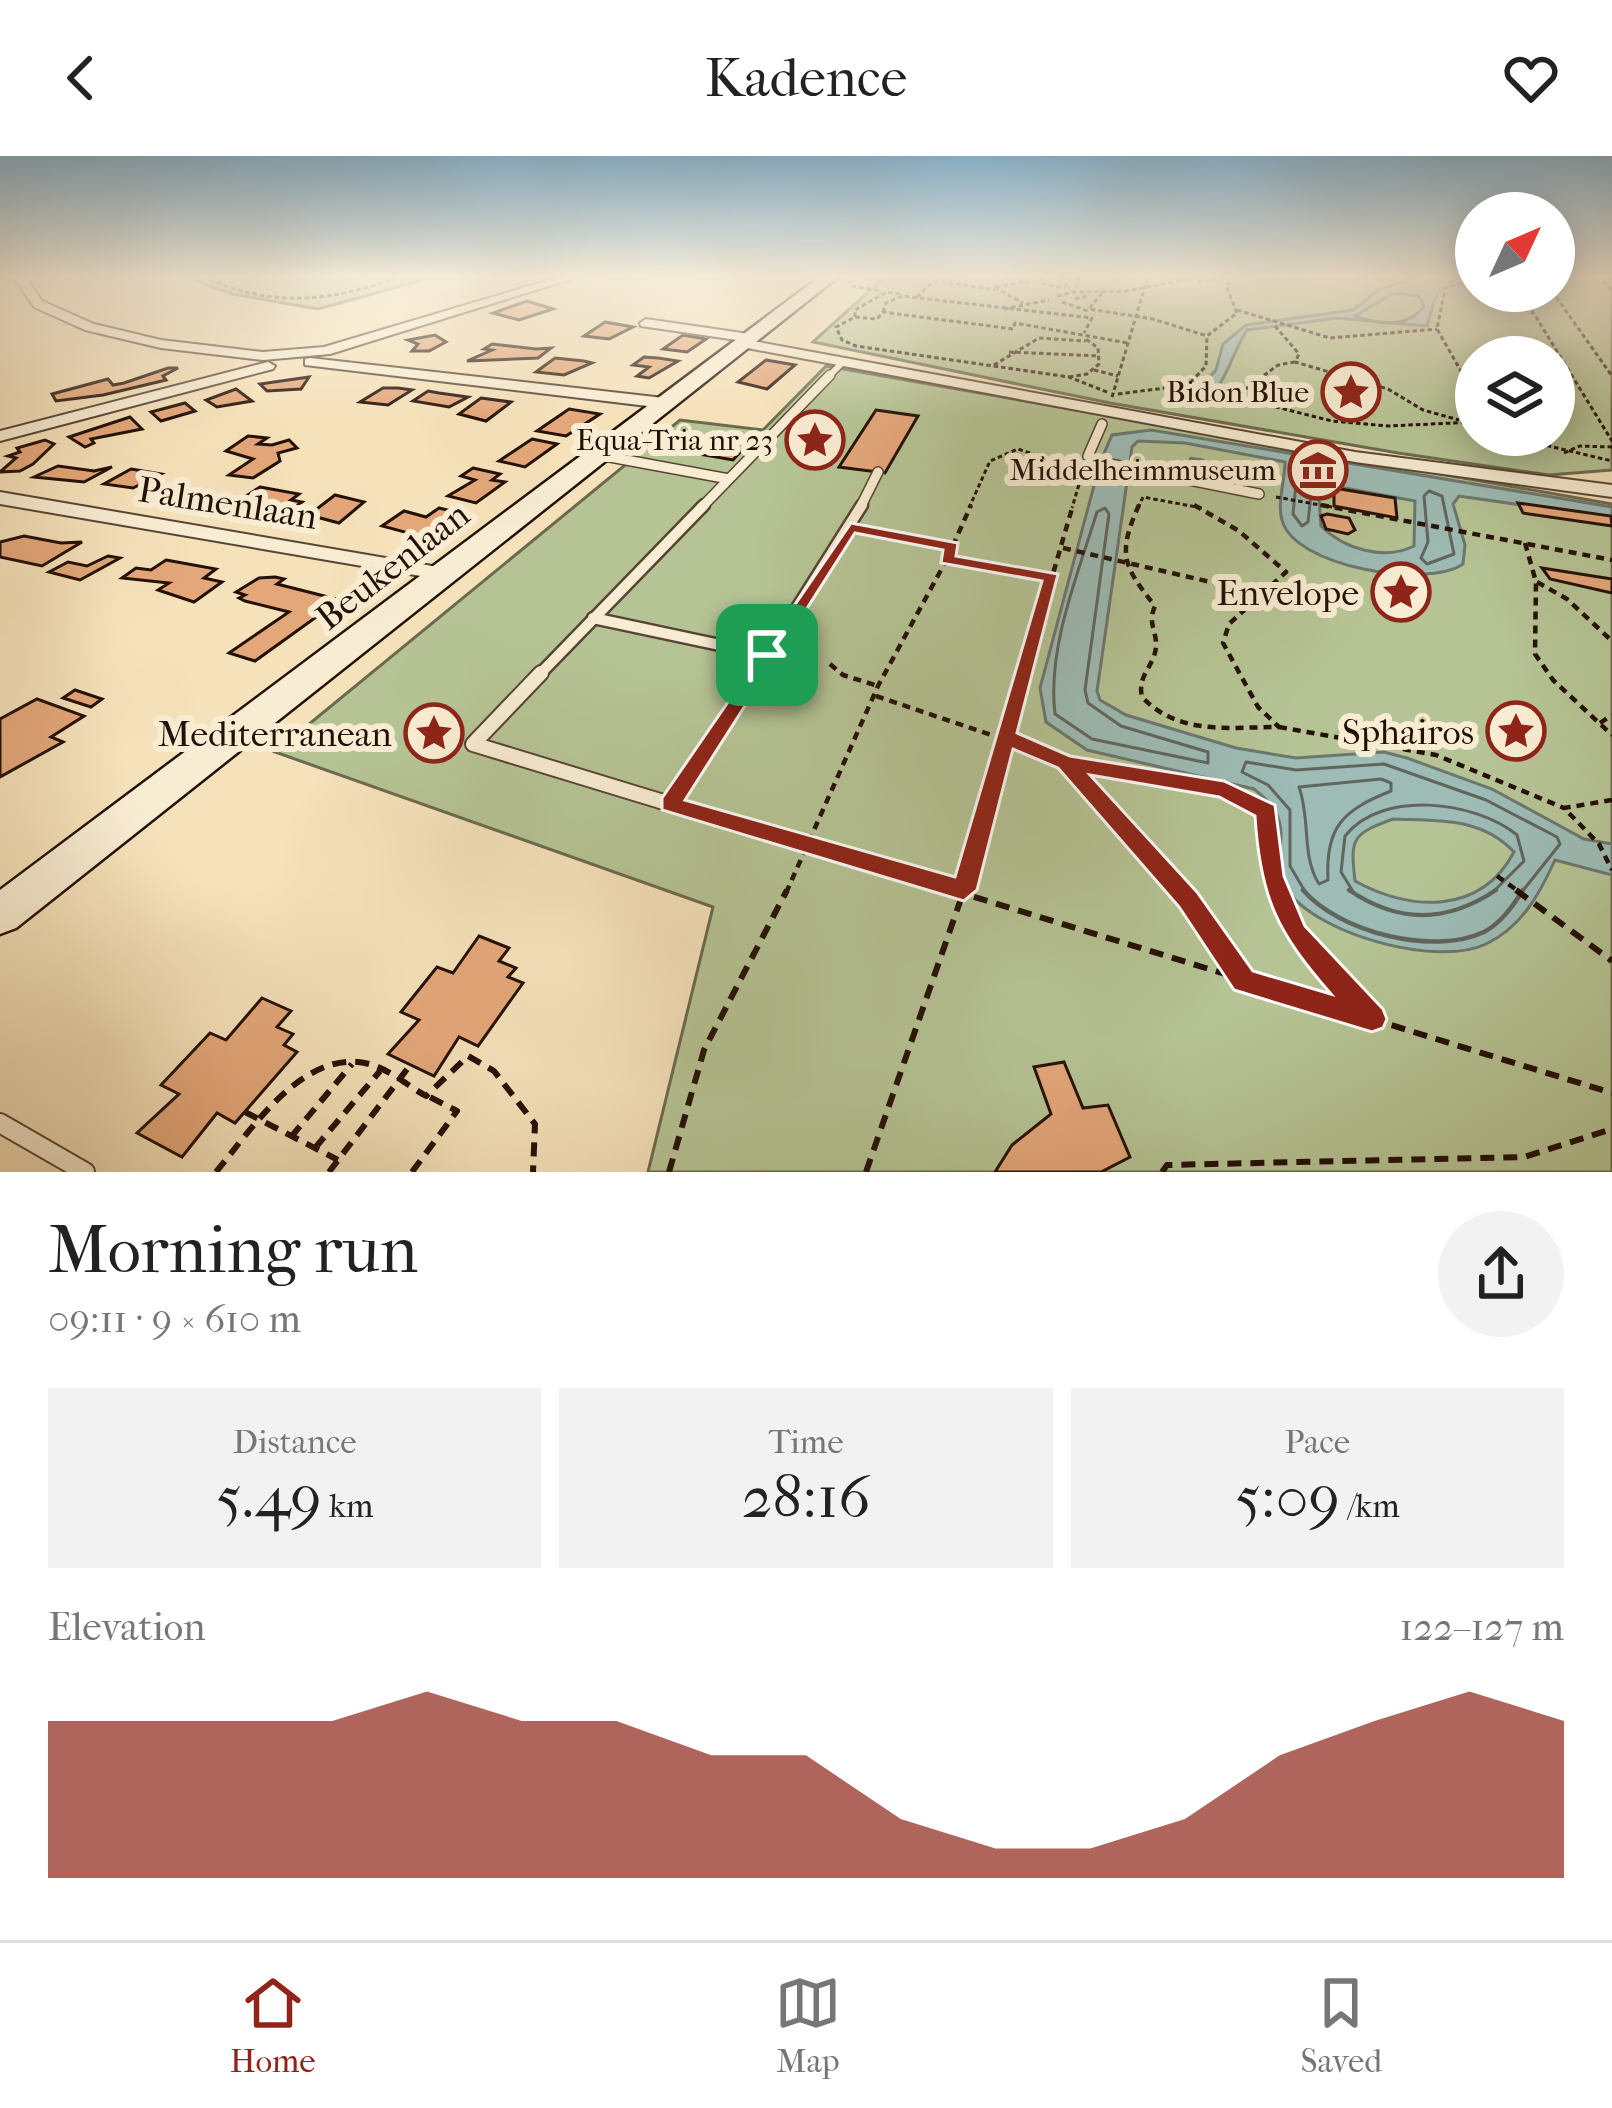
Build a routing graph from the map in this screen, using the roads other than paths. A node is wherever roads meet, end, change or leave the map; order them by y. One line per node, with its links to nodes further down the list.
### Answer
1 (80, 323): 7 (street)
2 (424, 323): 6 (street)
3 (648, 323): 5 (street)
4 (767, 323): 5 (street, Beukenlaan)
5 (746, 341): 8 (street); 9 (street, Beukenlaan)
6 (321, 356): 7 (street); 9 (street)
7 (266, 361): 11 (street)
8 (843, 362): 10 (street); 14 (lane)
9 (656, 402): 12 (street, Beukenlaan)
10 (1105, 417): 15 (street); 16 (lane)
11 (0, 436)
12 (598, 455): 14 (lane); 18 (street, Beukenlaan)
13 (878, 472): 20 (lane)
14 (729, 479): 19 (lane)
15 (1612, 491)
16 (1259, 494)
17 (0, 498): 18 (street, Palmenlaan)
18 (444, 574): 21 (street, Beukenlaan)
19 (593, 618): 20 (lane); 20 (lane)
20 (767, 655)
21 (0, 915)
22 (0, 1123): 23 (lane)
23 (85, 1172)

